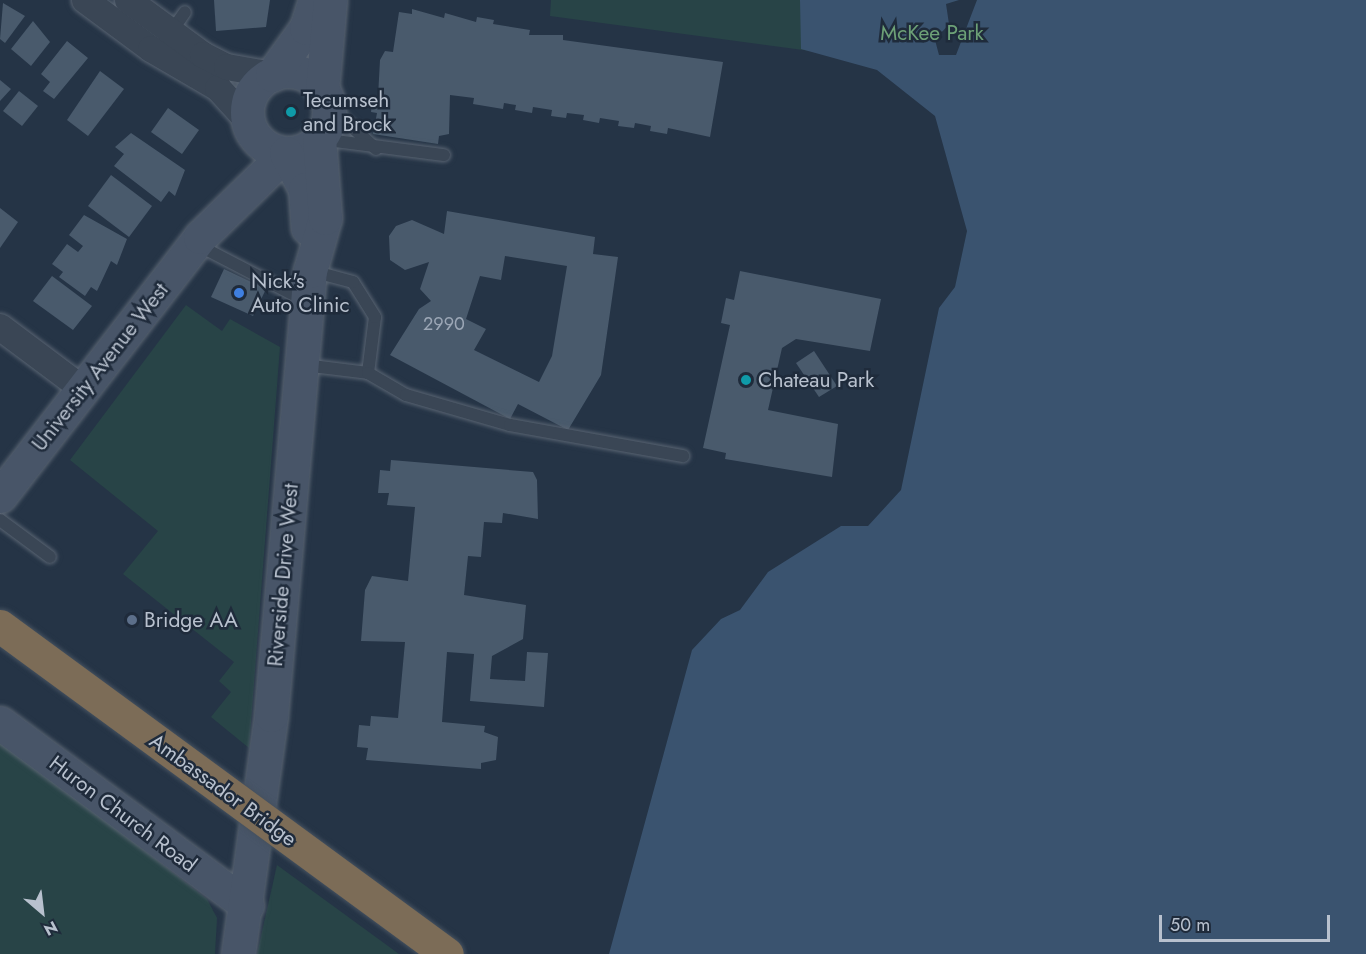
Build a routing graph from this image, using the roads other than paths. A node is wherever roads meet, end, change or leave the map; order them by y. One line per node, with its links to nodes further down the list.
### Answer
1 (85, 0): 7 (street)
2 (128, 0): 5 (street)
3 (315, 0): 5 (main road)
4 (330, 0): 6 (main road)
5 (272, 75): 6 (main road); 7 (main road)
6 (325, 97): 8 (main road); 9 (lane)
7 (253, 130): 10 (main road); 12 (main road, University Avenue West)
8 (319, 138): 9 (lane); 10 (main road); 13 (main road, Riverside Drive West)
9 (377, 149): 11 (lane)
10 (286, 153): 12 (main road, University Avenue West); 13 (main road, Riverside Drive West)
11 (444, 155)
12 (197, 241): 13 (lane); 17 (main road, University Avenue West)
13 (310, 272): 15 (main road, Riverside Drive West); 16 (lane)
14 (0, 327): 17 (street)
15 (300, 364): 16 (lane); 24 (main road, Riverside Drive West)
16 (368, 372): 18 (lane)
17 (82, 389): 19 (main road, University Avenue West)
18 (683, 456)
19 (0, 496)
20 (0, 520): 21 (lane)
21 (50, 557)
22 (0, 626): 26 (highway, Ambassador Bridge, bridge)
23 (0, 723): 24 (main road, Huron Church Road)
24 (247, 905): 25 (main road, Riverside Drive West)
25 (237, 954)
26 (447, 954)

